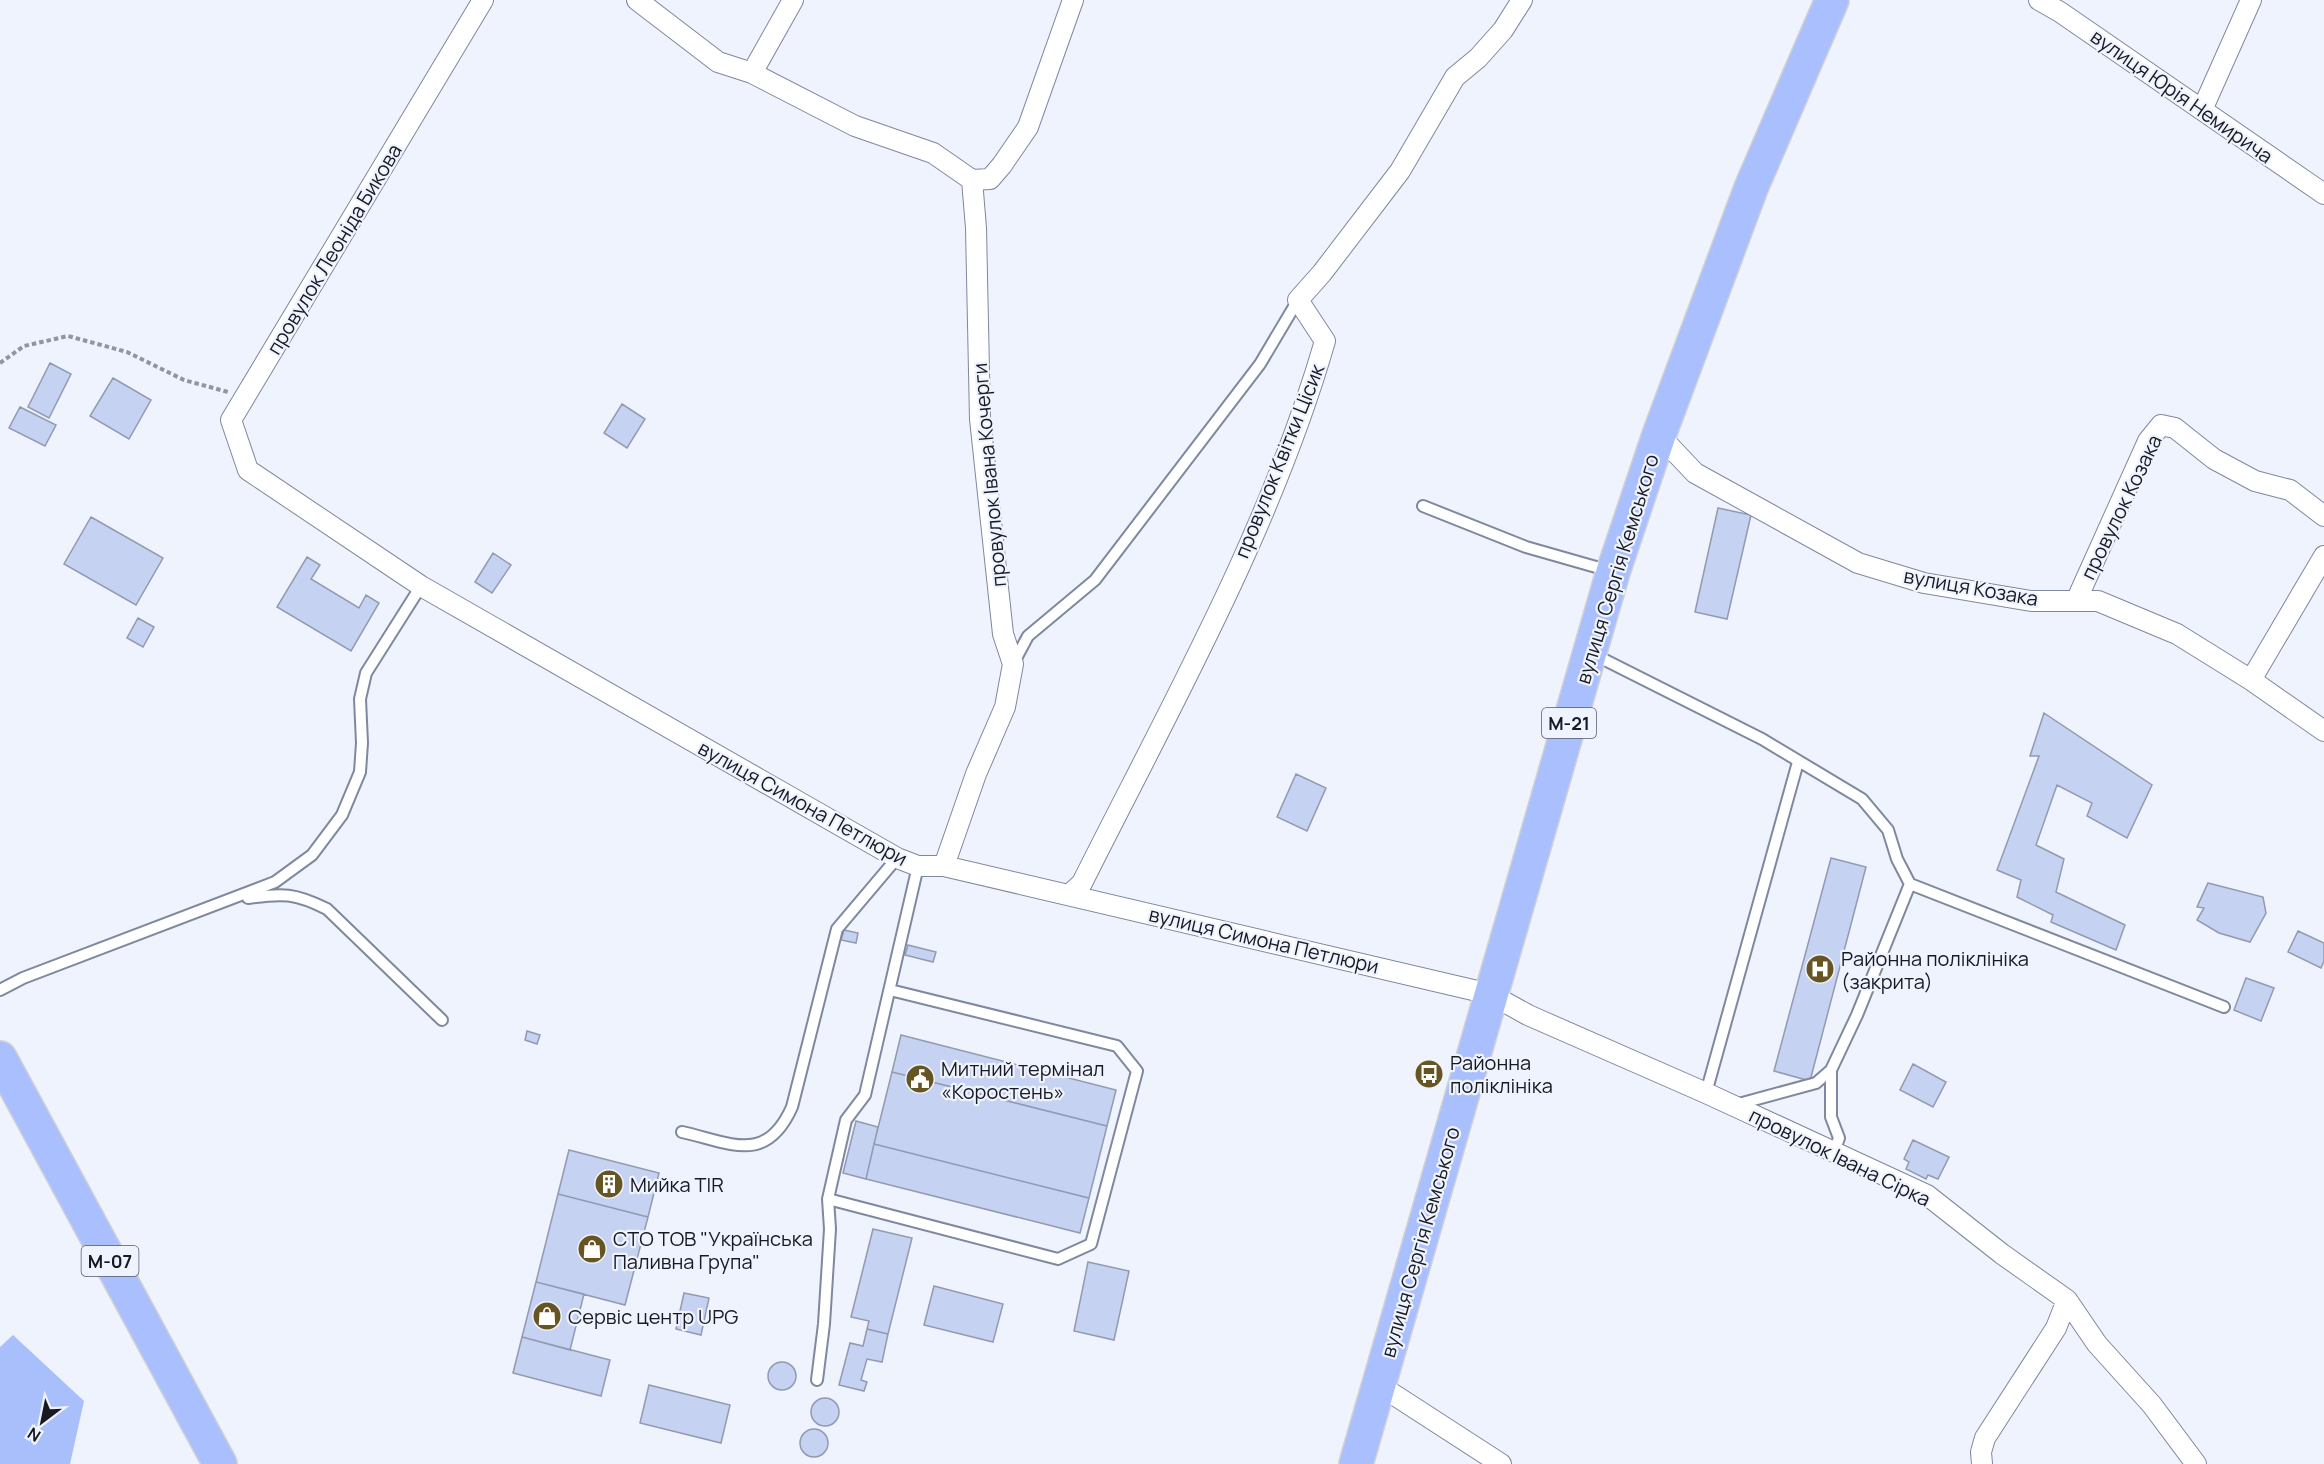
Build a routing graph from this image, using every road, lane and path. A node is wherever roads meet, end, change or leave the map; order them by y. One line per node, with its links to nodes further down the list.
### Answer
1 (483, 0): 15 (street, провулок Леоніда Бикова)
2 (637, 0): 9 (street)
3 (793, 0): 9 (street)
4 (1073, 0): 11 (street)
5 (1522, 0): 13 (street)
6 (1832, 0): 16 (highway, вулиця Сергія Кемського / М-21)
7 (2039, 0): 10 (street, вулиця Юрія Немирича)
8 (2251, 0): 10 (street)
9 (752, 73): 11 (street)
10 (2202, 110): 12 (street, вулиця Юрія Немирича)
11 (972, 180): 25 (street, провулок Івана Кочерги)
12 (2324, 194)
13 (1298, 300): 25 (lane); 33 (street, провулок Квітки Цісик)
14 (0, 363): 15 (path)
15 (245, 396): 17 (street, провулок Леоніда Бикова)
16 (1659, 435): 21 (highway, вулиця Сергія Кемського / М-21); 23 (street, вулиця Козака)
17 (279, 491): 22 (street, вулиця Симона Петлюри)
18 (1423, 506): 21 (lane)
19 (2324, 516): 23 (street, провулок Козака)
20 (2324, 556): 26 (street)
21 (1613, 572): 24 (highway, вулиця Сергія Кемського / М-21)
22 (421, 586): 29 (street, вулиця Симона Петлюри); 34 (lane)
23 (2077, 599): 26 (street, вулиця Козака)
24 (1590, 653): 28 (lane); 37 (highway, вулиця Сергія Кемського / М-21)
25 (1013, 664): 31 (street, провулок Івана Кочерги)
26 (2251, 680): 27 (street, вулиця Козака)
27 (2324, 731)
28 (1798, 762): 32 (lane); 42 (lane)
29 (897, 858): 30 (street, вулиця Симона Петлюри); 44 (lane)
30 (918, 866): 31 (street, вулиця Симона Петлюри); 36 (lane)
31 (944, 866): 33 (street, вулиця Симона Петлюри)
32 (1910, 884): 38 (lane); 41 (lane)
33 (1070, 894): 37 (street, вулиця Симона Петлюри)
34 (224, 901): 35 (lane); 39 (lane)
35 (0, 990)
36 (890, 990): 46 (lane); 46 (lane)
37 (1490, 994): 42 (street, провулок Івана Сірка); 49 (highway, вулиця Сергія Кемського / М-21)
38 (2224, 1007)
39 (442, 1020)
40 (0, 1058): 50 (highway, М-07)
41 (1831, 1070): 43 (lane); 45 (lane)
42 (1706, 1093): 43 (street, провулок Івана Сірка)
43 (1733, 1106): 45 (street, провулок Івана Сірка)
44 (682, 1132)
45 (1834, 1152): 47 (street, провулок Івана Сірка)
46 (828, 1199): 48 (lane)
47 (2067, 1300): 53 (street); 54 (street)
48 (817, 1380)
49 (1379, 1385): 51 (highway, вулиця Сергія Кемського / М-21); 52 (street)
50 (220, 1464)
51 (1356, 1464)
52 (1501, 1464)
53 (1982, 1464)
54 (2196, 1464)

